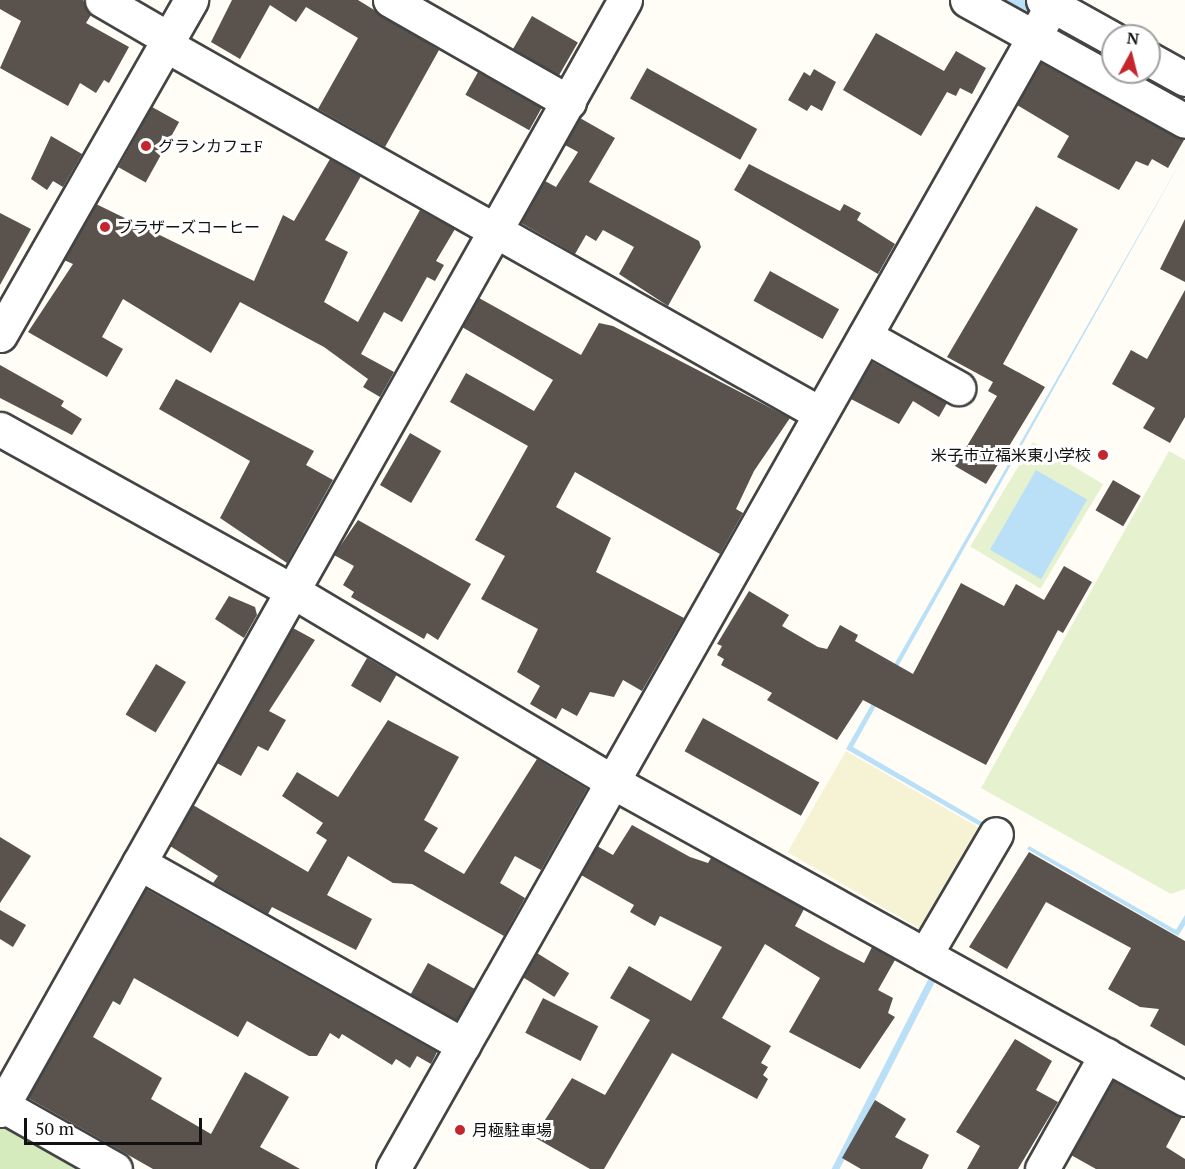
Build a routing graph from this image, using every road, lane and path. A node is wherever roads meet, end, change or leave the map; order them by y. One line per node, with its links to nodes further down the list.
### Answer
1 (102, 0): 9 (street)
2 (191, 0): 9 (street)
3 (390, 0): 12 (street)
4 (625, 0): 12 (street)
5 (967, 0): 8 (street)
6 (1050, 2): 7 (street); 8 (street)
7 (1101, 32)
8 (1035, 36): 13 (street); 16 (street)
9 (168, 42): 14 (street); 15 (street)
10 (1161, 66): 11 (street)
11 (1185, 80)
12 (569, 102): 14 (street)
13 (1185, 121)
14 (496, 233): 18 (street); 20 (street)
15 (0, 335)
16 (865, 336): 17 (street); 18 (street)
17 (958, 388)
18 (819, 413): 21 (street)
19 (0, 429): 20 (street)
20 (291, 590): 21 (street); 23 (street)
21 (614, 782): 24 (street); 25 (street)
22 (996, 834): 24 (street)
23 (139, 863): 25 (street); 28 (street)
24 (925, 955): 26 (street)
25 (463, 1045): 30 (street)
26 (1106, 1055): 27 (street); 31 (street)
27 (1185, 1099)
28 (1, 1107): 29 (street)
29 (115, 1169)
30 (393, 1169)
31 (1042, 1169)

